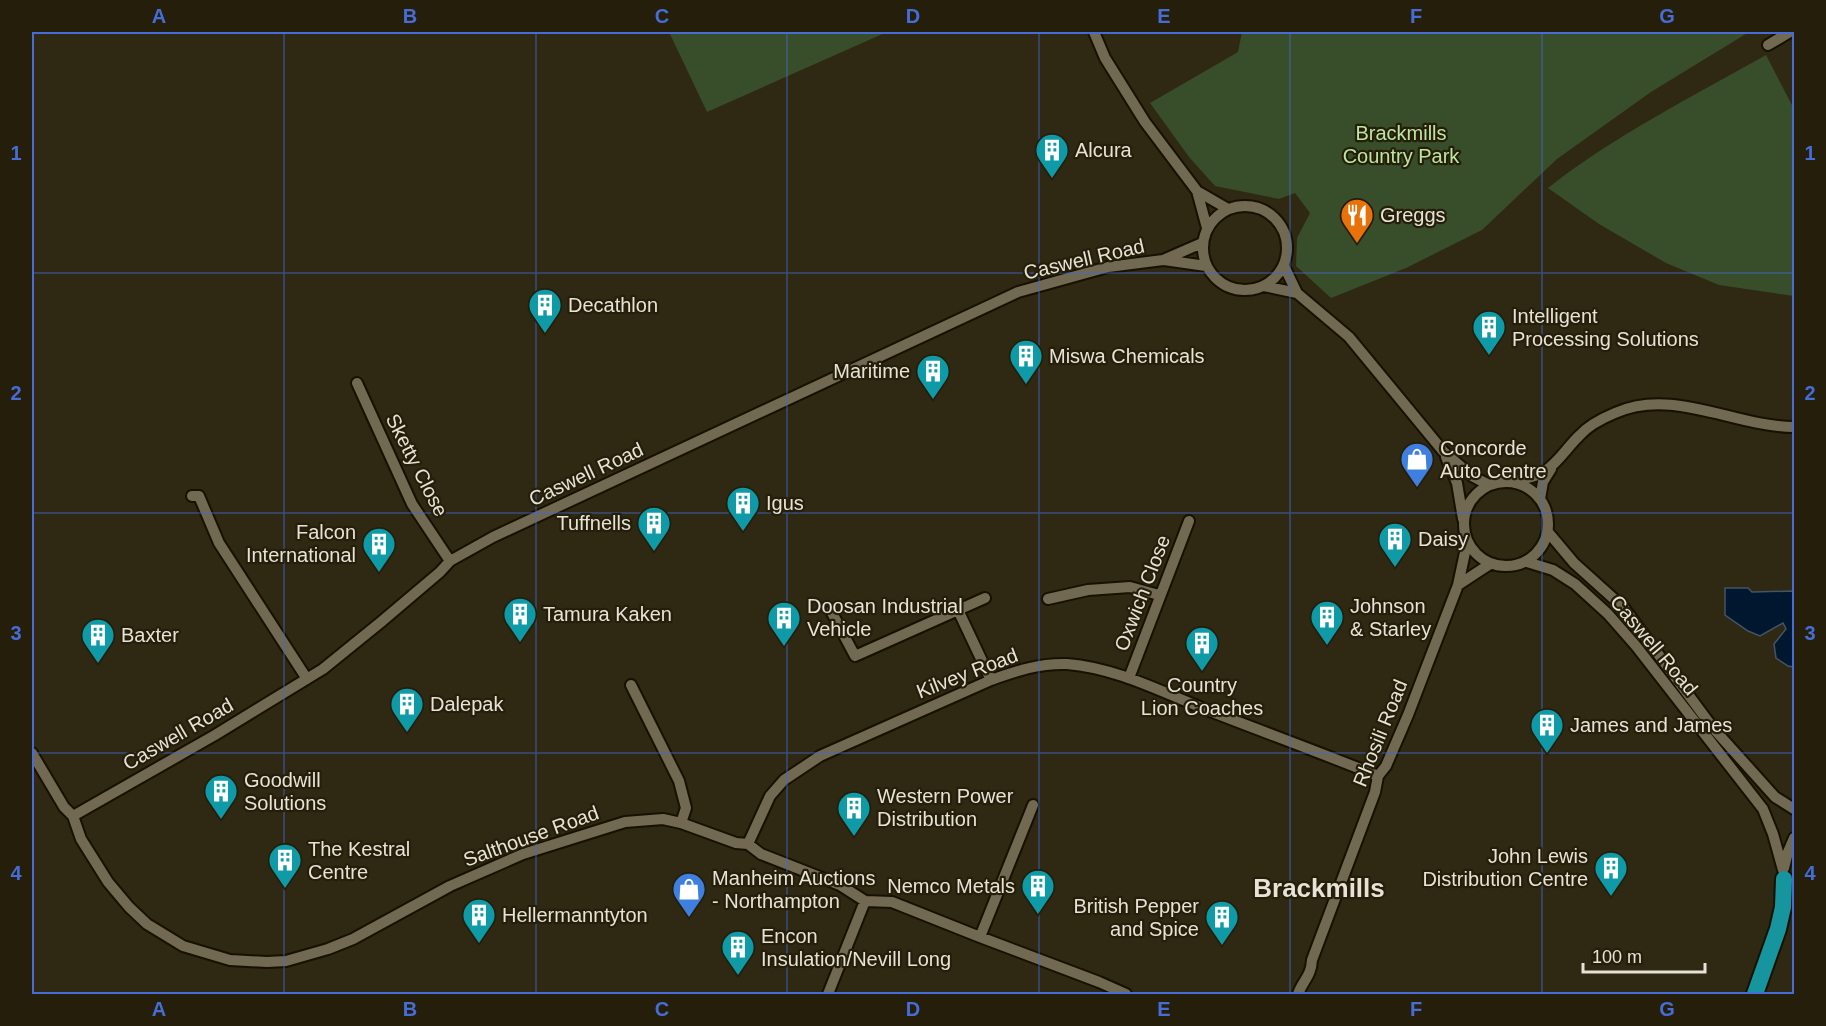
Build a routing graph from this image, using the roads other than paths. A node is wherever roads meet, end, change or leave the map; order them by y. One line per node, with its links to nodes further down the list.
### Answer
1 (1094, 32): 4 (street)
2 (1790, 32): 3 (street)
3 (1768, 45)
4 (1197, 191): 5 (street); 6 (street)
5 (1228, 209): 6 (street); 10 (street)
6 (1207, 228): 7 (street)
7 (1202, 243): 8 (street, Caswell Road); 9 (street)
8 (1163, 260): 9 (street, Caswell Road); 25 (street, Caswell Road)
9 (1206, 266): 11 (street)
10 (1284, 266): 11 (street); 12 (street)
11 (1263, 286): 12 (street)
12 (1297, 293): 15 (street)
13 (357, 382): 25 (street, Sketty Close)
14 (1794, 427): 16 (street)
15 (1443, 451): 18 (street); 22 (street)
16 (1556, 461): 17 (street); 20 (street)
17 (1510, 482): 18 (street); 20 (street)
18 (1489, 485): 22 (street)
19 (192, 496): 35 (street)
20 (1540, 499): 23 (street)
21 (1189, 520): 29 (street, Oxwich Close)
22 (1463, 524): 24 (street)
23 (1548, 532): 26 (street); 41 (street, Caswell Road)
24 (1467, 543): 27 (street); 28 (street, Rhosili Road)
25 (450, 561): 35 (street, Caswell Road)
26 (1527, 561): 27 (street); 46 (street, Caswell Road)
27 (1490, 564): 28 (street)
28 (1458, 585): 39 (street, Rhosili Road)
29 (1159, 595): 31 (street); 34 (street, Oxwich Close)
30 (985, 598): 32 (street)
31 (1048, 599)
32 (958, 610): 33 (street); 36 (street)
33 (831, 611)
34 (1129, 678): 36 (street, Kilvey Road); 39 (street, Kilvey Road)
35 (307, 679): 42 (street, Caswell Road)
36 (991, 680): 45 (street, Kilvey Road)
37 (631, 685): 43 (street)
38 (32, 753): 42 (street, Salthouse Road)
39 (1378, 776): 52 (street, Rhosili Road)
40 (1033, 805): 49 (street)
41 (1794, 809)
42 (72, 816): 43 (street, Salthouse Road)
43 (681, 823): 45 (street, Salthouse Road)
44 (1794, 838): 46 (street)
45 (748, 844): 48 (street, Salthouse Road)
46 (1784, 875): 47 (street, Caswell Road); 53 (highway)
47 (1794, 898)
48 (865, 901): 49 (street, Salthouse Road); 50 (street)
49 (980, 937): 51 (street, Salthouse Road)
50 (828, 994)
51 (1126, 994)
52 (1298, 994)
53 (1755, 994)

